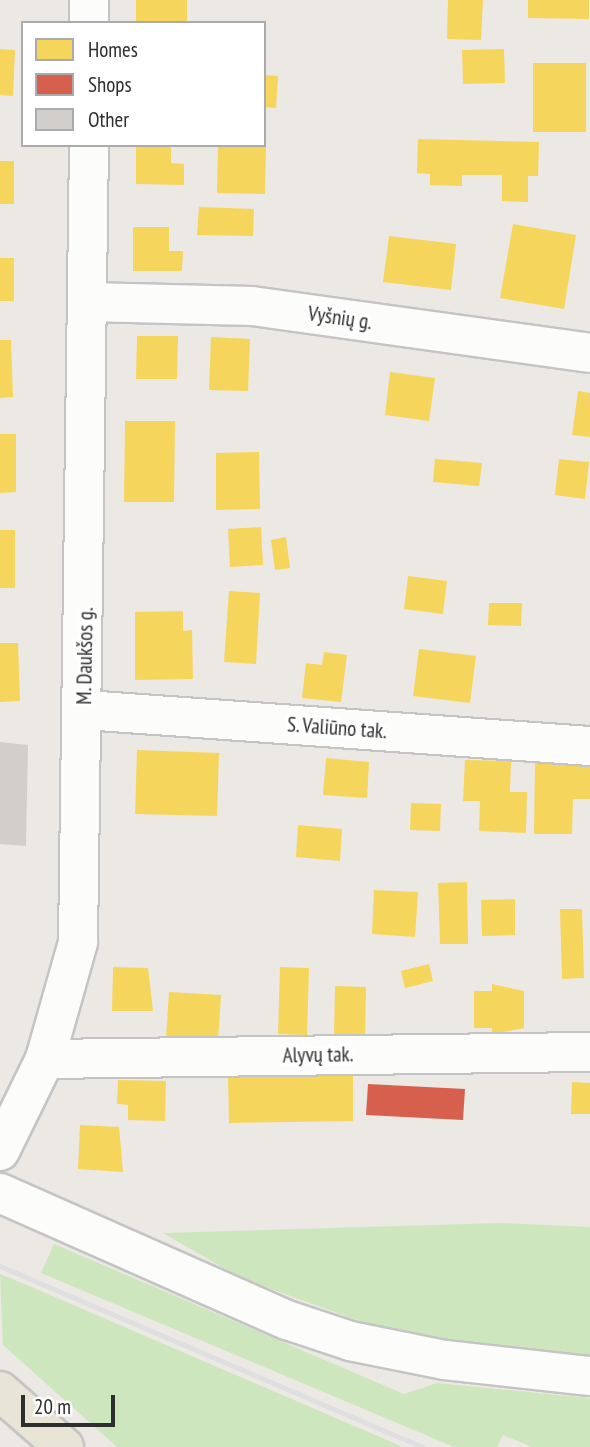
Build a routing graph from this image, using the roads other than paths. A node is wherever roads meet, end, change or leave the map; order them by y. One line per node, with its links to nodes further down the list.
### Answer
1 (89, 0): 2 (street)
2 (89, 21)
3 (89, 147): 4 (street, M. Daukšos g.)
4 (88, 302): 5 (street, Vyšnių g.); 6 (street, M. Daukšos g.)
5 (590, 353)
6 (85, 710): 7 (street, S. Valiūno tak.); 9 (street, M. Daukšos g.)
7 (590, 746)
8 (590, 1052): 9 (street, Alyvų tak.)
9 (45, 1059): 10 (street, M. Daukšos g.)
10 (0, 1151)
11 (0, 1193): 12 (street)
12 (590, 1376)
13 (0, 1391): 14 (main road)
14 (64, 1447)

